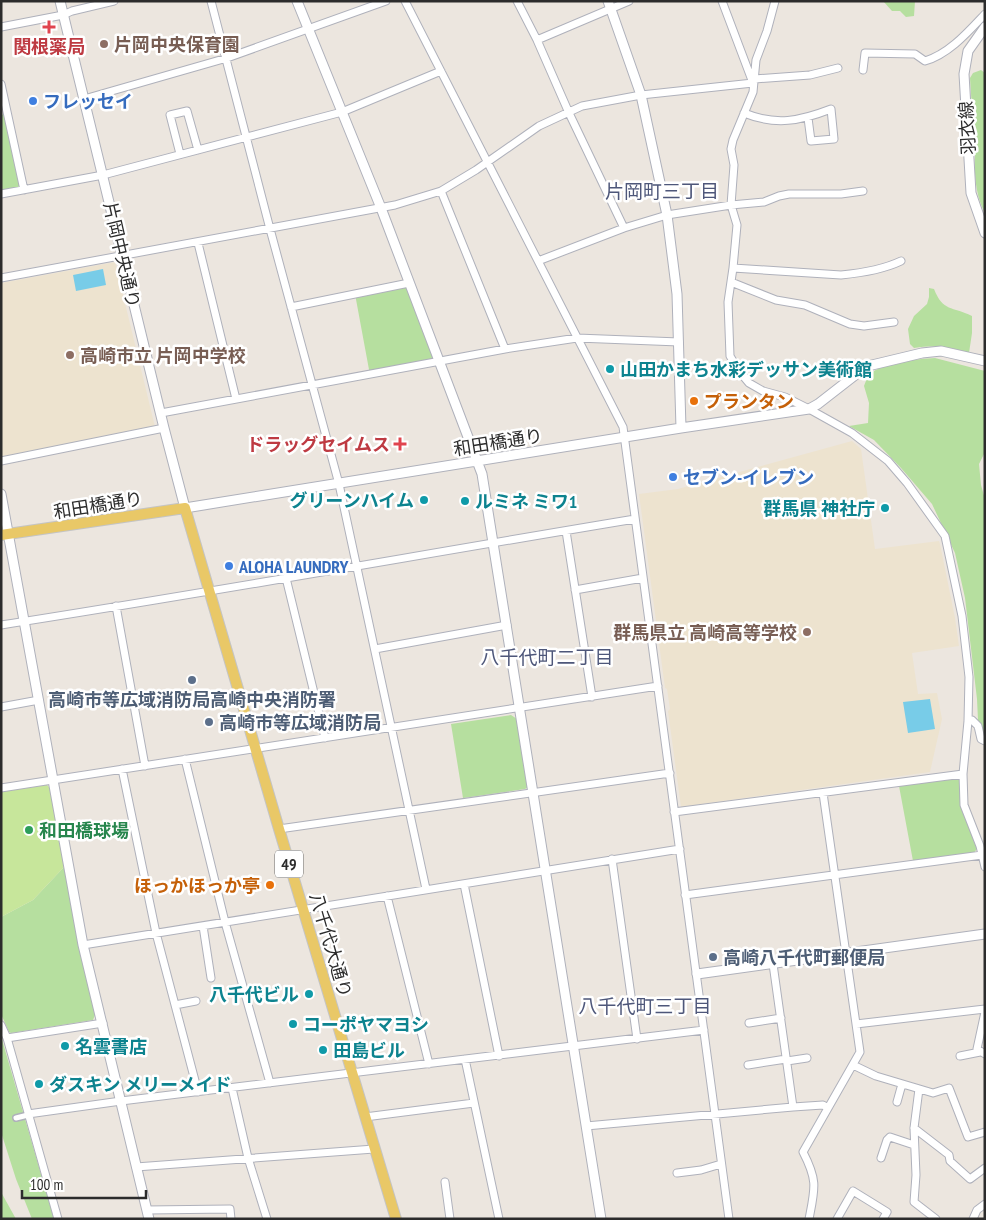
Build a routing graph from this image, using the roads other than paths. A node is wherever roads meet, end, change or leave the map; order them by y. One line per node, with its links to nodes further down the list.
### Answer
1 (60, 1): 13 (street, 片岡中央通り)
2 (114, 1): 13 (street)
3 (211, 1): 18 (street)
4 (297, 1): 16 (street)
5 (386, 1): 16 (street)
6 (404, 1): 21 (street)
7 (517, 1): 17 (street)
8 (629, 1): 11 (street)
9 (722, 1): 22 (street)
10 (775, 1): 22 (street)
11 (609, 5): 17 (street); 24 (street)
12 (985, 14): 20 (street)
13 (63, 15): 14 (street); 25 (street, 片岡中央通り)
14 (1, 27)
15 (985, 27): 44 (street, 羽衣線)
16 (308, 30): 18 (street); 26 (street)
17 (537, 40): 27 (street)
18 (227, 58): 25 (street); 30 (street)
19 (838, 68): 22 (street)
20 (863, 70)
21 (441, 71): 26 (street); 33 (street)
22 (754, 81): 24 (street); 28 (street)
23 (1, 84): 35 (street)
24 (640, 95): 27 (street); 41 (street)
25 (84, 100): 34 (street, 片岡中央通り)
26 (342, 112): 30 (street); 40 (street)
27 (569, 113): 33 (street); 42 (street)
28 (744, 113): 29 (street); 39 (street)
29 (808, 118): 29 (street)
30 (246, 137): 31 (street); 43 (street)
31 (198, 150): 32 (street); 32 (street)
32 (180, 154): 34 (street)
33 (488, 162): 36 (street); 47 (street)
34 (103, 174): 35 (street); 46 (street, 片岡中央通り)
35 (24, 190): 38 (street)
36 (441, 191): 40 (street); 57 (street)
37 (863, 191): 39 (street)
38 (1, 194)
39 (731, 205): 41 (street); 49 (street)
40 (381, 208): 43 (street); 52 (street)
41 (667, 215): 42 (street); 56 (street)
42 (624, 228): 47 (street)
43 (270, 229): 45 (street); 53 (street)
44 (985, 233)
45 (198, 243): 46 (street); 61 (street)
46 (122, 255): 50 (street); 63 (street, 片岡中央通り)
47 (538, 261): 55 (street)
48 (901, 261): 49 (street)
49 (733, 268): 51 (street)
50 (1, 278)
51 (731, 282): 54 (street); 62 (street)
52 (409, 283): 53 (street); 59 (street)
53 (291, 307): 60 (street)
54 (894, 322)
55 (577, 338): 56 (street); 57 (street); 66 (street)
56 (679, 342): 65 (street)
57 (505, 349): 59 (street)
58 (985, 361): 62 (street, 和田橋通り)
59 (441, 362): 60 (street); 68 (street)
60 (313, 386): 61 (street); 69 (street)
61 (236, 399): 63 (street)
62 (809, 409): 65 (street, 和田橋通り); 91 (street)
63 (161, 413): 64 (street, 片岡中央通り)
64 (164, 428): 67 (street); 71 (street, 片岡中央通り)
65 (681, 428): 66 (street, 和田橋通り)
66 (625, 437): 68 (street, 和田橋通り); 72 (street)
67 (1, 461)
68 (477, 462): 69 (street, 和田橋通り); 75 (street)
69 (340, 484): 71 (street, 和田橋通り); 76 (street)
70 (1, 494): 74 (street)
71 (185, 508): 74 (main road, 和田橋通り); 80 (main road, 八千代大通り / 49)
72 (635, 519): 73 (street); 78 (street)
73 (566, 531): 75 (street); 79 (street)
74 (5, 535): 82 (street)
75 (494, 543): 76 (street); 84 (street)
76 (357, 566): 77 (street); 85 (street)
77 (286, 578): 80 (street); 93 (street)
78 (643, 578): 79 (street); 86 (street)
79 (575, 590): 87 (street)
80 (209, 592): 81 (street); 95 (main road, 八千代大通り / 49)
81 (116, 606): 82 (street); 97 (street)
82 (25, 621): 83 (street); 88 (street)
83 (1, 625)
84 (507, 625): 85 (street); 90 (street)
85 (375, 648): 92 (street)
86 (658, 686): 87 (street); 99 (street)
87 (592, 697): 90 (street)
88 (39, 700): 89 (street); 101 (street)
89 (1, 707)
90 (520, 708): 92 (street); 103 (street)
91 (968, 721): 94 (street); 100 (street)
92 (392, 728): 93 (street); 105 (street)
93 (325, 738): 95 (street)
94 (985, 741)
95 (256, 748): 96 (street); 107 (main road, 八千代大通り / 49)
96 (185, 759): 97 (street); 119 (street)
97 (145, 766): 98 (street)
98 (122, 769): 101 (street); 121 (street)
99 (670, 773): 103 (street); 106 (street)
100 (963, 774): 104 (street); 109 (street)
101 (53, 780): 102 (street); 123 (street)
102 (1, 788)
103 (533, 793): 105 (street); 112 (street)
104 (823, 793): 106 (street); 113 (street)
105 (409, 810): 107 (street); 115 (street)
106 (674, 812): 108 (street)
107 (279, 829): 118 (main road, 八千代大通り / 49)
108 (680, 849): 110 (street); 116 (street)
109 (982, 855): 111 (street); 113 (street)
110 (612, 859): 112 (street); 138 (street)
111 (985, 867)
112 (546, 870): 114 (street); 139 (street)
113 (835, 874): 116 (street); 124 (street)
114 (464, 884): 115 (street); 141 (street)
115 (426, 889): 117 (street)
116 (686, 895): 126 (street)
117 (387, 896): 118 (street); 146 (street)
118 (304, 910): 119 (street); 149 (main road, 八千代大通り / 49)
119 (225, 922): 120 (street); 150 (street)
120 (203, 926): 121 (street); 127 (street)
121 (156, 933): 123 (street); 129 (street)
122 (985, 934): 124 (street)
123 (83, 945): 132 (street)
124 (846, 954): 125 (street); 134 (street)
125 (773, 964): 126 (street); 131 (street)
126 (697, 974): 136 (street)
127 (211, 978)
128 (196, 1001): 129 (street)
129 (175, 1005): 154 (street)
130 (985, 1011): 134 (street); 140 (street)
131 (781, 1018): 133 (street); 145 (street)
132 (103, 1023): 137 (street); 155 (street)
133 (749, 1023)
134 (856, 1024): 148 (street)
135 (1, 1025): 137 (street)
136 (704, 1030): 138 (street); 160 (street)
137 (7, 1038): 161 (street)
138 (637, 1039): 139 (street)
139 (574, 1046): 141 (street); 164 (street)
140 (983, 1053): 142 (street)
141 (499, 1056): 144 (street)
142 (960, 1056)
143 (808, 1058): 145 (street)
144 (465, 1059): 146 (street); 157 (street)
145 (787, 1060): 147 (street); 158 (street)
146 (429, 1064): 149 (street)
147 (748, 1064)
148 (853, 1065): 151 (street); 159 (street)
149 (352, 1073): 150 (street); 162 (main road, 八千代大通り / 49)
150 (270, 1083): 152 (street)
151 (902, 1084): 153 (street); 156 (street)
152 (232, 1088): 154 (street); 169 (street)
153 (919, 1089): 165 (street); 166 (street)
154 (198, 1092): 155 (street)
155 (121, 1101): 161 (street); 172 (street)
156 (897, 1102)
157 (474, 1103): 162 (street); 184 (street)
158 (793, 1107): 159 (street); 160 (street)
159 (828, 1108): 187 (street)
160 (715, 1114): 164 (street); 171 (street)
161 (28, 1115): 163 (street); 179 (street)
162 (365, 1117): 168 (main road, 八千代大通り / 49)
163 (16, 1118)
164 (586, 1126): 185 (street)
165 (914, 1128): 167 (street); 173 (street)
166 (985, 1132)
167 (914, 1145): 170 (street); 178 (street)
168 (374, 1148): 169 (street); 182 (main road, 八千代大通り / 49)
169 (248, 1158): 172 (street); 181 (street)
170 (881, 1158)
171 (721, 1164): 174 (street); 186 (street)
172 (136, 1166): 177 (street)
173 (985, 1168)
174 (677, 1173)
175 (445, 1182): 183 (street)
176 (985, 1204): 191 (street)
177 (148, 1214): 180 (street)
178 (924, 1215): 190 (street)
179 (58, 1219)
180 (231, 1219)
181 (267, 1219)
182 (396, 1219)
183 (450, 1219)
184 (499, 1219)
185 (601, 1219)
186 (729, 1219)
187 (809, 1219)
188 (837, 1219): 189 (street)
189 (883, 1219)
190 (936, 1219)
191 (973, 1219)

